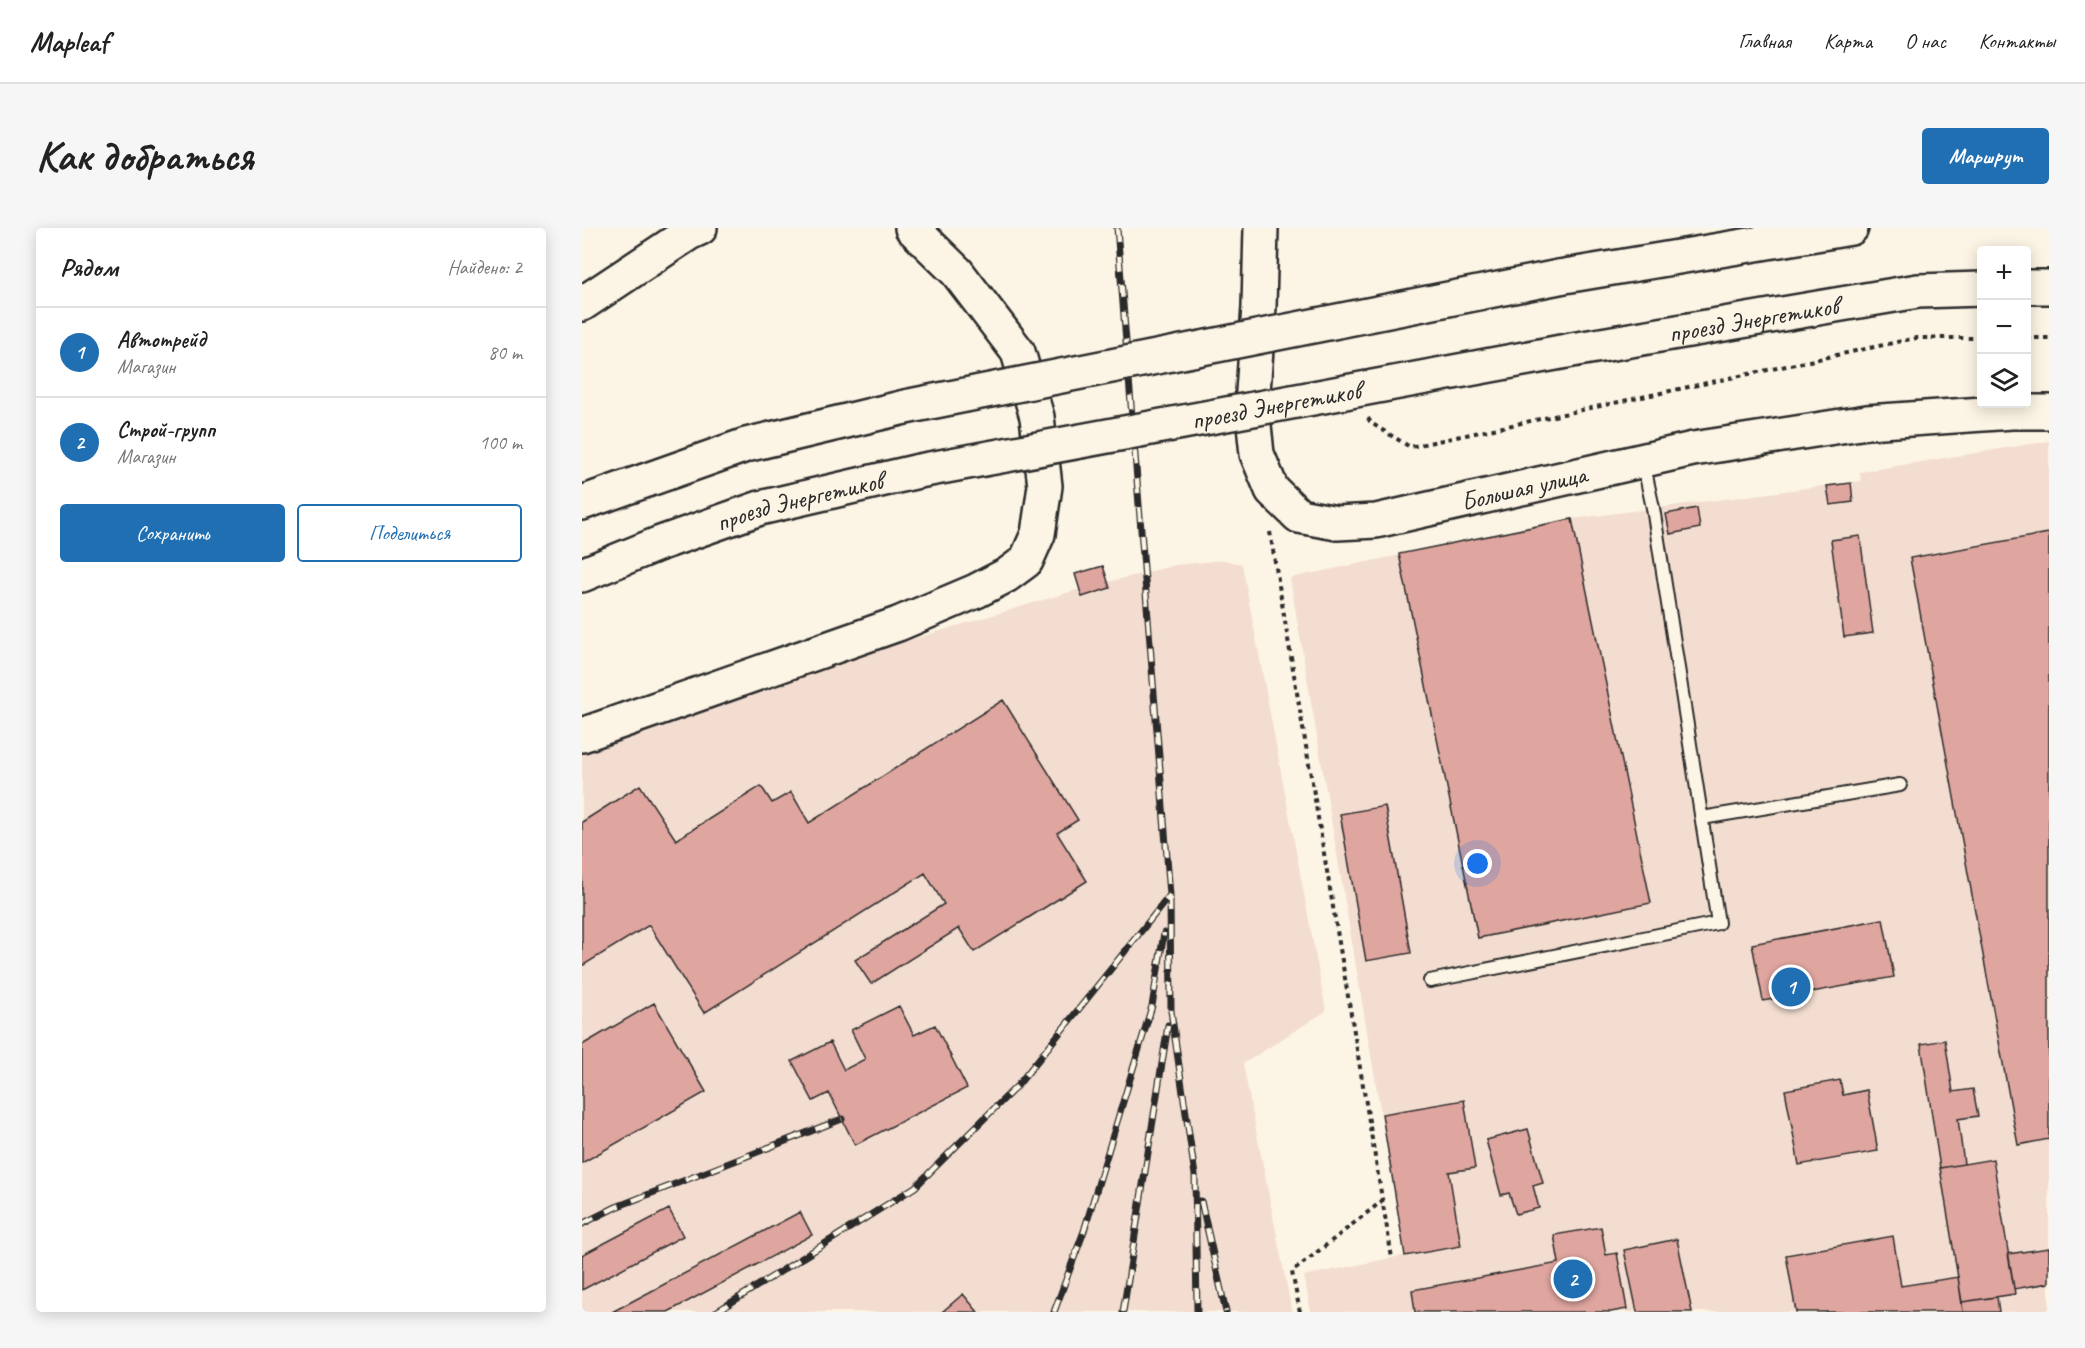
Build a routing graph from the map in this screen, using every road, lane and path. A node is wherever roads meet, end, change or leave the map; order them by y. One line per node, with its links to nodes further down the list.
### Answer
1 (700, 228): 8 (main road)
2 (912, 228): 18 (main road)
3 (1851, 228): 15 (main road, bridge)
4 (1265, 229): 14 (main road, Большая улица)
5 (2031, 287): 6 (main road)
6 (2049, 287)
7 (1977, 289): 17 (main road, проезд Энергетиков, bridge)
8 (582, 304)
9 (1977, 338): 13 (path)
10 (2031, 338): 11 (path)
11 (2049, 338)
12 (2049, 412): 14 (main road, Большая улица)
13 (1367, 416)
14 (1643, 460): 20 (lane)
15 (582, 503)
16 (1269, 524): 22 (path)
17 (582, 575)
18 (582, 735)
19 (1900, 785): 20 (lane)
20 (1702, 818): 21 (lane)
21 (1430, 981)
22 (1382, 1201): 23 (path); 24 (path)
23 (1392, 1258)
24 (1300, 1312)

